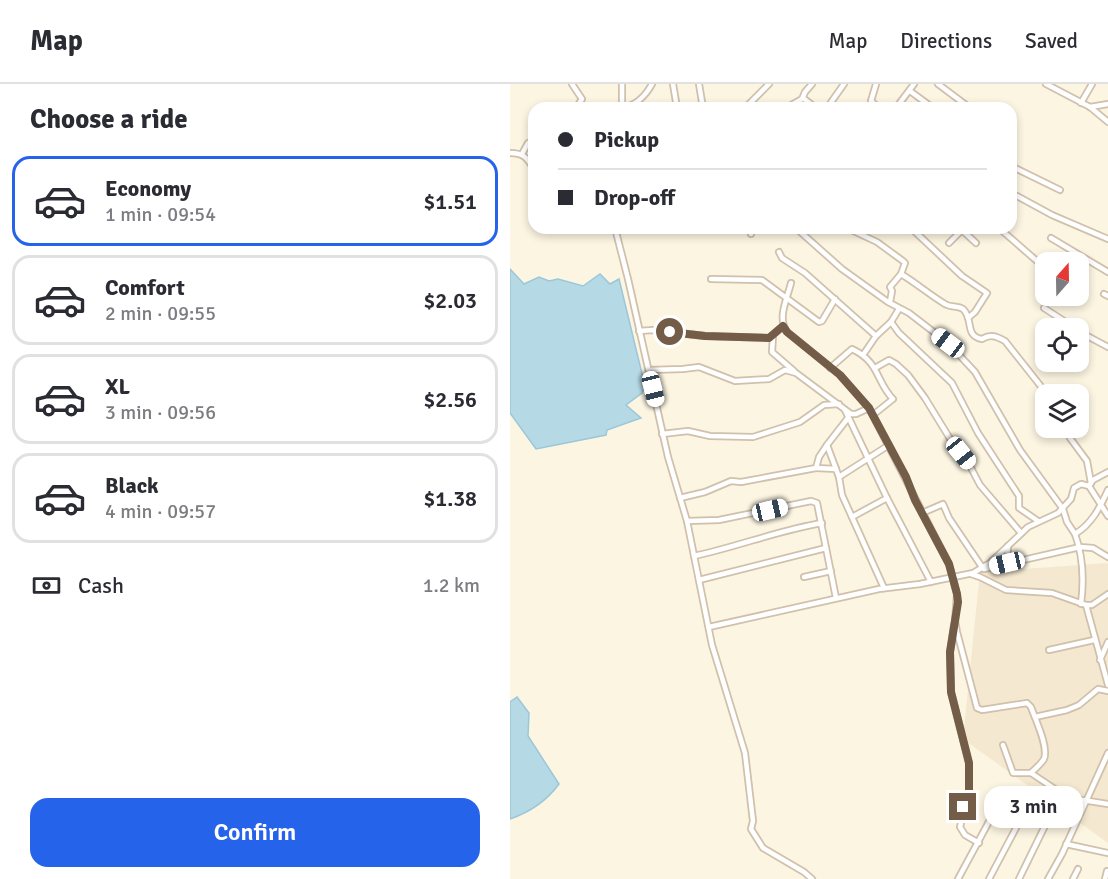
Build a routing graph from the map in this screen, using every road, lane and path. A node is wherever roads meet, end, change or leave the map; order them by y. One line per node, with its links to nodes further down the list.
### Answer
1 (572, 84): 16 (street)
2 (622, 84): 17 (street)
3 (652, 84): 18 (street)
4 (673, 84): 19 (street)
5 (699, 84): 20 (street)
6 (769, 84): 21 (street)
7 (812, 84): 15 (street)
8 (844, 84): 24 (street)
9 (876, 84): 25 (street)
10 (914, 84): 14 (street)
11 (938, 84): 28 (street)
12 (1047, 84): 29 (street)
13 (1092, 84): 29 (street)
14 (910, 91): 26 (street); 27 (street)
15 (803, 98): 22 (street); 23 (street)
16 (580, 102)
17 (622, 102)
18 (638, 102)
19 (676, 102)
20 (702, 102)
21 (750, 102)
22 (796, 102)
23 (808, 102)
24 (831, 102)
25 (872, 102)
26 (901, 102)
27 (925, 102)
28 (962, 102)
29 (1081, 103): 31 (street)
30 (1108, 104): 31 (street)
31 (1089, 107): 32 (street)
32 (1108, 122)
33 (528, 144): 35 (street)
34 (510, 153): 35 (street)
35 (522, 154): 36 (street)
36 (528, 161)
37 (1017, 169): 38 (street)
38 (1060, 190)
39 (1017, 196): 48 (street)
40 (616, 234): 66 (street)
41 (808, 234): 59 (street)
42 (860, 234): 54 (street)
43 (917, 234): 62 (street)
44 (957, 234): 49 (street)
45 (966, 234): 50 (street)
46 (1004, 234): 52 (street)
47 (1051, 238): 53 (street)
48 (1108, 239)
49 (949, 243)
50 (976, 243)
51 (779, 252): 58 (street)
52 (1035, 260)
53 (1108, 272)
54 (901, 274): 59 (street); 62 (street)
55 (711, 279): 57 (street)
56 (791, 283): 57 (street)
57 (787, 298): 58 (street); 65 (street)
58 (835, 299): 68 (street)
59 (890, 302): 61 (street)
60 (1044, 308): 63 (street)
61 (899, 309): 64 (street); 96 (street)
62 (968, 318): 76 (street)
63 (1060, 318)
64 (891, 322): 68 (street); 101 (street)
65 (783, 326): 67 (street); 72 (street)
66 (639, 331): 67 (street); 74 (street)
67 (773, 336): 75 (street)
68 (876, 336): 71 (street)
69 (1089, 336): 70 (street)
70 (1108, 347)
71 (862, 355): 72 (street); 73 (street)
72 (830, 368): 78 (street)
73 (875, 368): 80 (street); 103 (street)
74 (649, 370): 75 (street); 82 (street)
75 (796, 373): 77 (street)
76 (1039, 384)
77 (839, 404): 79 (street); 82 (street)
78 (869, 408): 79 (street); 80 (street)
79 (845, 410): 81 (street)
80 (873, 415): 85 (street)
81 (848, 418): 84 (street); 86 (street)
82 (662, 434): 93 (street)
83 (1070, 438): 91 (street)
84 (827, 446): 87 (street); 88 (street)
85 (889, 446): 86 (street); 97 (street)
86 (869, 457): 90 (street); 94 (street)
87 (816, 468): 88 (street); 93 (street)
88 (836, 469): 90 (street)
89 (1108, 472): 91 (street)
90 (839, 477): 99 (street)
91 (1090, 484): 95 (street); 96 (street)
92 (1108, 490): 95 (street)
93 (680, 498): 100 (street)
94 (887, 498): 99 (street); 117 (street)
95 (1100, 506): 98 (street); 104 (street)
96 (1063, 509): 101 (street); 104 (street)
97 (922, 513): 111 (street); 115 (street)
98 (1108, 516)
99 (852, 517): 118 (street)
100 (687, 521): 102 (street); 108 (street)
101 (1038, 521): 103 (street)
102 (822, 523): 107 (street); 108 (street)
103 (1021, 533): 105 (street)
104 (1075, 534): 106 (street)
105 (1008, 546): 110 (street); 111 (street)
106 (1080, 547): 109 (street); 110 (street); 121 (street)
107 (826, 548): 112 (street); 116 (street)
108 (694, 556): 116 (street)
109 (1108, 557)
110 (1007, 563): 111 (street)
111 (980, 569): 113 (street)
112 (831, 571): 114 (street); 120 (street)
113 (970, 574): 115 (street); 121 (street)
114 (804, 577)
115 (953, 577): 117 (street); 122 (street)
116 (699, 579): 123 (street)
117 (931, 582): 118 (street)
118 (884, 588): 120 (street)
119 (1108, 594): 121 (street)
120 (836, 598): 123 (street)
121 (1083, 605): 124 (street)
122 (955, 621): 131 (street); 140 (street)
123 (709, 627): 145 (street)
124 (1094, 640): 126 (street); 127 (street)
125 (1108, 642): 127 (street)
126 (1049, 650)
127 (1101, 662): 128 (street); 129 (street)
128 (1108, 668)
129 (1108, 685)
130 (1108, 691): 131 (street)
131 (1035, 717): 134 (street)
132 (1003, 745): 134 (street)
133 (1108, 753): 136 (street)
134 (1031, 773): 135 (street)
135 (1061, 793): 136 (street); 148 (street)
136 (1086, 802): 137 (street); 141 (street)
137 (1108, 804)
138 (992, 816): 140 (street)
139 (1016, 828): 147 (street)
140 (979, 843): 146 (street)
141 (1066, 844): 142 (street); 149 (street)
142 (1108, 853)
143 (1078, 869): 150 (street)
144 (1107, 871): 151 (street)
145 (812, 879)
146 (958, 879)
147 (989, 879)
148 (1019, 879)
149 (1048, 879)
150 (1073, 879)
151 (1105, 879)

